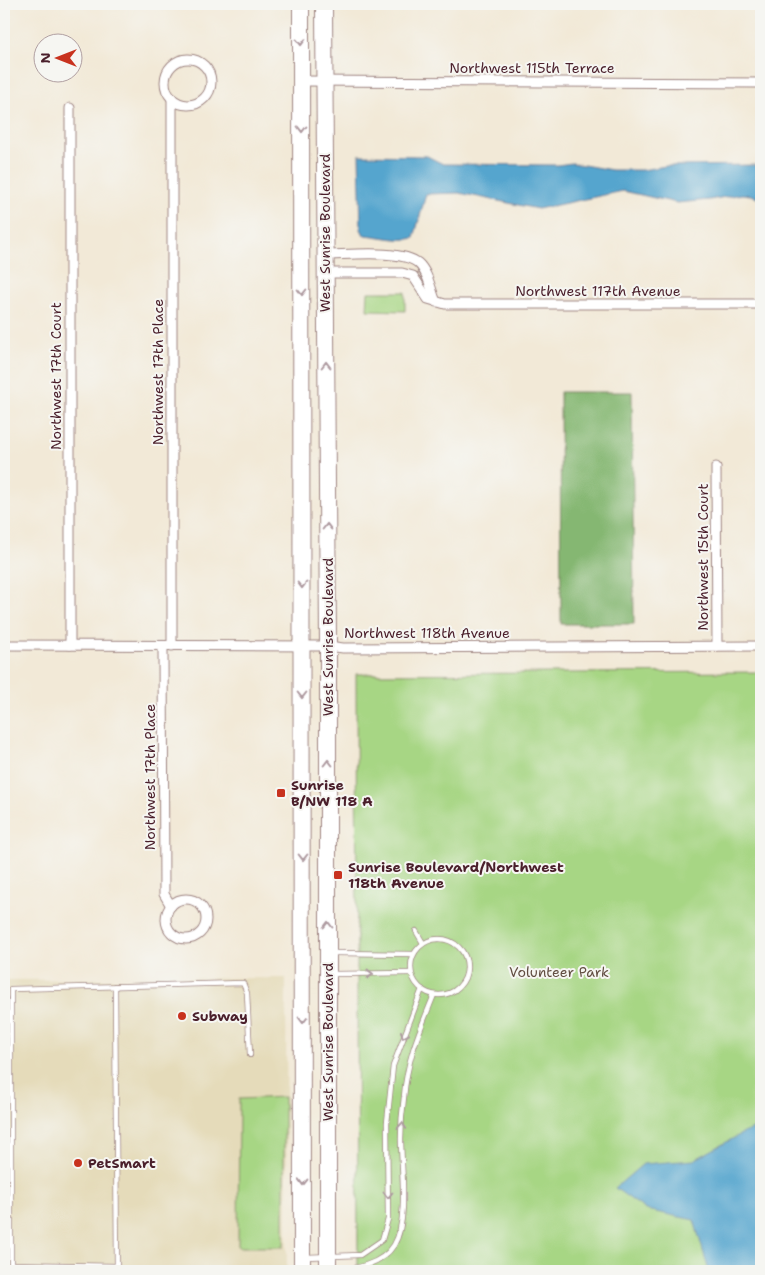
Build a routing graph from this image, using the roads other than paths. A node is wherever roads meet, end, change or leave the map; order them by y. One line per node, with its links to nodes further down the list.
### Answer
1 (301, 4): 3 (highway, West Sunrise Boulevard, one-way to 3)
2 (324, 4): 4 (highway, West Sunrise Boulevard)
3 (302, 80): 4 (street, Northwest 115th Terrace); 18 (highway, West Sunrise Boulevard, one-way to 18)
4 (324, 80): 5 (street, Northwest 115th Terrace); 8 (highway, West Sunrise Boulevard)
5 (761, 83)
6 (172, 98): 6 (street); 17 (street, Northwest 17th Place)
7 (70, 108): 15 (street, Northwest 17th Court)
8 (325, 256): 9 (street); 11 (highway, West Sunrise Boulevard)
9 (379, 256): 10 (street); 12 (street)
10 (379, 272): 11 (street); 12 (street)
11 (326, 273): 19 (highway, West Sunrise Boulevard, one-way to 11)
12 (436, 302): 13 (street, Northwest 117th Avenue)
13 (761, 304)
14 (716, 467): 20 (street, Northwest 15th Court)
15 (70, 644): 16 (street, Northwest 118th Avenue); 17 (street, Northwest 118th Avenue)
16 (4, 645)
17 (167, 646): 18 (street, Northwest 118th Avenue); 22 (street, Northwest 17th Place)
18 (302, 646): 19 (street, Northwest 118th Avenue); 33 (highway, West Sunrise Boulevard, one-way to 33)
19 (328, 646): 20 (street, Northwest 118th Avenue); 25 (highway, West Sunrise Boulevard, one-way to 19)
20 (717, 646): 21 (street, Northwest 118th Avenue)
21 (761, 646)
22 (171, 906): 22 (street, Northwest 17th Place)
23 (416, 931): 24 (lane)
24 (423, 943): 26 (lane); 31 (lane)
25 (328, 953): 26 (lane); 28 (highway, West Sunrise Boulevard)
26 (413, 954): 27 (lane)
27 (411, 973): 28 (lane, one-way to 27); 30 (lane)
28 (328, 974): 34 (highway, West Sunrise Boulevard)
29 (114, 986): 32 (lane); 35 (lane); 35 (lane)
30 (422, 990): 31 (lane); 34 (lane, one-way to 34)
31 (434, 995): 34 (lane, one-way to 31)
32 (250, 1055)
33 (302, 1264): 34 (lane)
34 (329, 1266)
35 (117, 1268)

